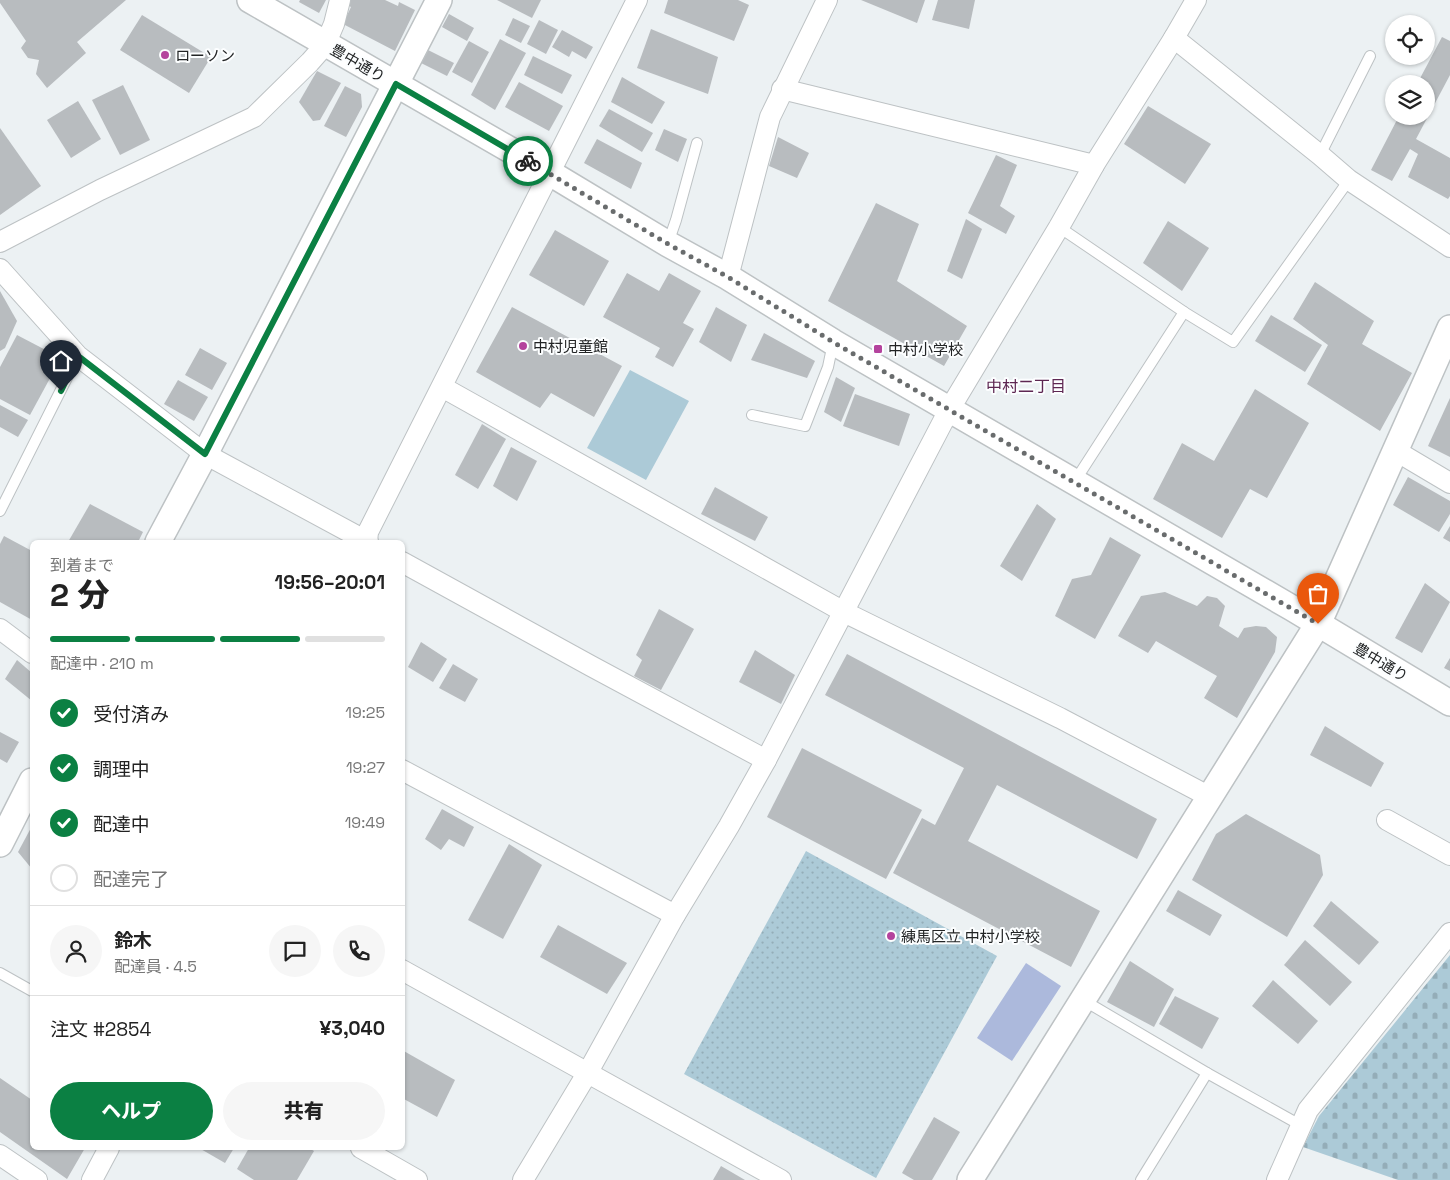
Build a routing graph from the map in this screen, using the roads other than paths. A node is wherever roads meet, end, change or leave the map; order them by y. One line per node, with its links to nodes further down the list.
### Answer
1 (250, 0): 8 (street, 豊中通り)
2 (340, 0): 8 (street)
3 (439, 0): 10 (street)
4 (638, 0): 15 (street)
5 (1196, 0): 7 (street)
6 (822, 2): 11 (street)
7 (1174, 38): 13 (street); 14 (street)
8 (325, 44): 10 (street, 豊中通り); 18 (street)
9 (1370, 56): 13 (lane)
10 (396, 84): 15 (street, 豊中通り); 31 (street)
11 (782, 89): 14 (street); 22 (street)
12 (697, 143): 19 (lane)
13 (1320, 155): 16 (street)
14 (1094, 165): 17 (street)
15 (550, 174): 19 (street, 豊中通り); 27 (street)
16 (1349, 180): 20 (street); 23 (lane)
17 (1059, 227): 23 (lane); 28 (street)
18 (0, 242)
19 (668, 244): 22 (street, 豊中通り)
20 (1450, 247)
21 (0, 269): 26 (street)
22 (728, 277): 25 (street, 豊中通り)
23 (1184, 312): 32 (lane)
24 (1450, 328): 30 (street)
25 (833, 342): 28 (street, 豊中通り); 29 (lane)
26 (78, 356): 31 (street); 34 (lane)
27 (442, 387): 37 (street); 39 (street)
28 (948, 410): 32 (street, 豊中通り); 39 (street)
29 (752, 415)
30 (1396, 451): 33 (street); 40 (street)
31 (205, 454): 35 (street); 36 (street)
32 (1074, 483): 40 (street, 豊中通り)
33 (1450, 483)
34 (0, 511)
35 (159, 540)
36 (363, 540)
37 (367, 540)
38 (405, 564): 44 (street)
39 (844, 612): 44 (street); 47 (street)
40 (1318, 624): 43 (street, 豊中通り); 47 (street)
41 (0, 629): 42 (street)
42 (30, 652)
43 (1450, 703)
44 (766, 760): 51 (street)
45 (405, 772): 51 (street)
46 (30, 785): 49 (street)
47 (1210, 797): 56 (street)
48 (1386, 820): 50 (street)
49 (1, 837)
50 (1450, 855)
51 (675, 915): 57 (street)
52 (1450, 933): 59 (street)
53 (405, 972): 57 (street)
54 (0, 973): 55 (lane)
55 (30, 991)
56 (1083, 1000): 58 (lane); 68 (street)
57 (588, 1072): 66 (street); 67 (street)
58 (1207, 1073): 59 (lane); 69 (lane)
59 (1302, 1126): 70 (street)
60 (108, 1150): 64 (street)
61 (364, 1150): 65 (street)
62 (0, 1155): 63 (street)
63 (37, 1180)
64 (92, 1180)
65 (417, 1180)
66 (523, 1180)
67 (781, 1180)
68 (970, 1180)
69 (1141, 1180)
70 (1277, 1180)

